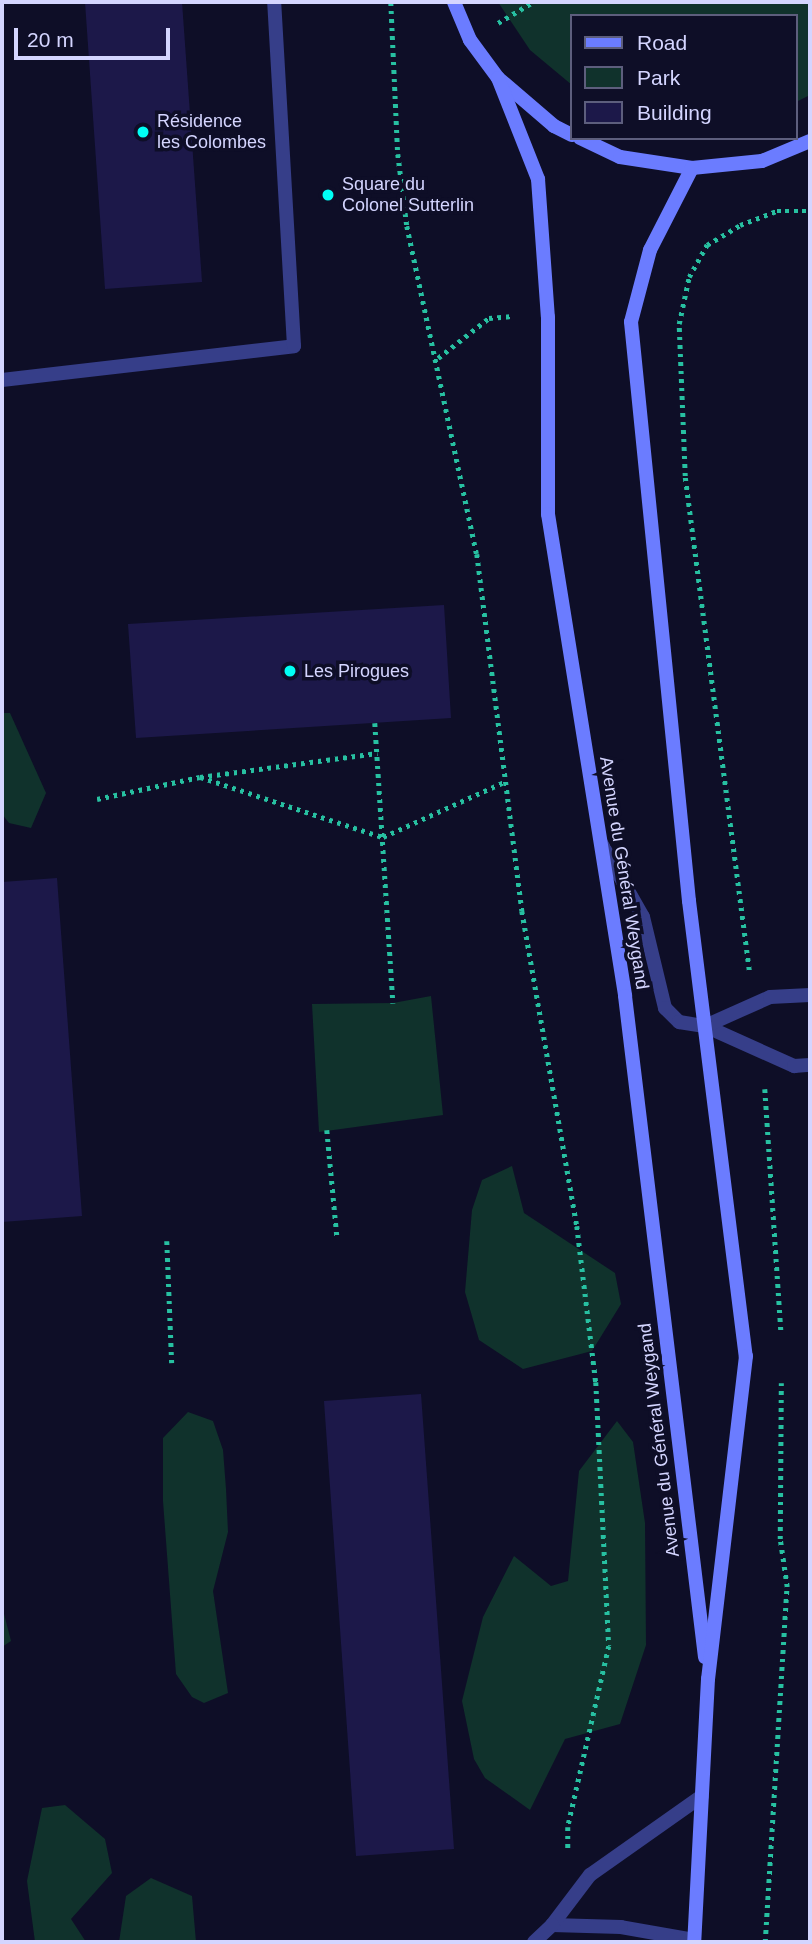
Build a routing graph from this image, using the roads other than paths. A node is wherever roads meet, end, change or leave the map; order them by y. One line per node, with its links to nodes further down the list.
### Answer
1 (274, 2): 8 (street)
2 (454, 2): 3 (main road)
3 (498, 78): 4 (main road); 9 (main road, Avenue du Général Weygand)
4 (570, 134)
5 (584, 140): 7 (main road)
6 (810, 141): 7 (main road)
7 (692, 168): 11 (main road, Avenue du Général Weygand)
8 (2, 380)
9 (599, 840): 11 (street); 13 (main road, Avenue du Général Weygand)
10 (810, 995): 11 (street)
11 (705, 1026): 12 (street); 13 (main road, Avenue du Général Weygand)
12 (810, 1065)
13 (708, 1679): 14 (main road, Avenue du Général Weygand)
14 (702, 1796): 15 (street); 16 (main road, Avenue du Général Weygand)
15 (552, 1925): 16 (street); 17 (street)
16 (694, 1941)
17 (534, 1942)

